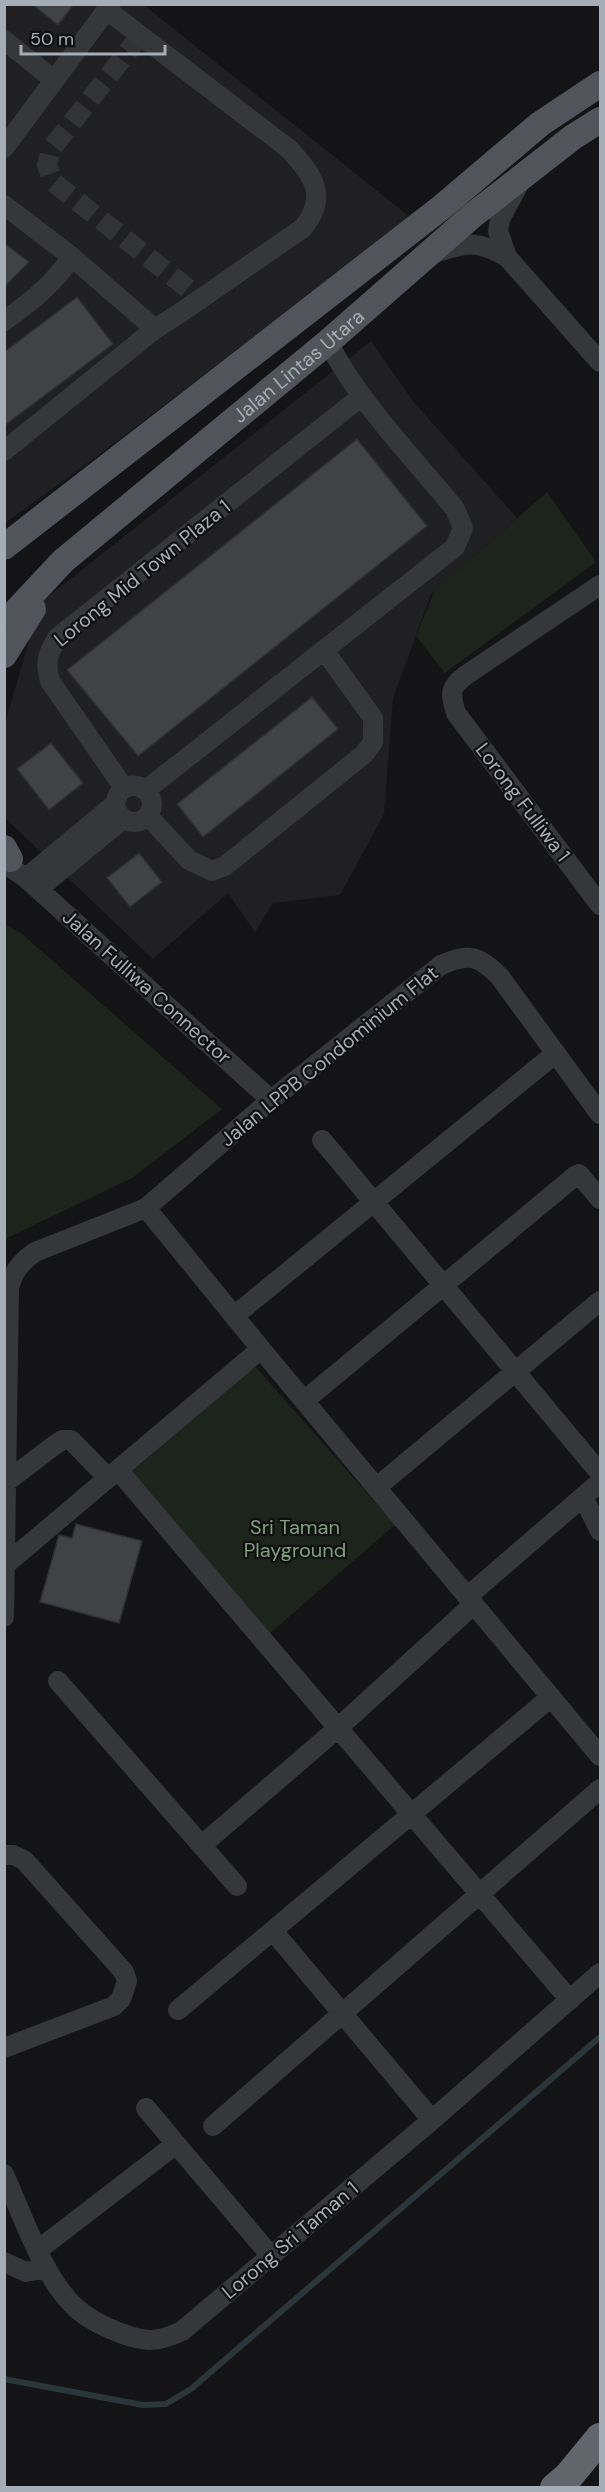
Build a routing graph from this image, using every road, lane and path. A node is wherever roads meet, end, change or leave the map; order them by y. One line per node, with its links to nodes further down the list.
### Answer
1 (109, 7): 3 (street); 13 (street)
2 (4, 40): 3 (street)
3 (54, 80): 6 (street)
4 (600, 84): 18 (main road, Jalan Lintas Utara)
5 (600, 120): 7 (main road, Jalan Lintas Utara)
6 (4, 148)
7 (524, 176): 9 (main road, Jalan Lintas Utara); 11 (street)
8 (4, 205): 10 (street)
9 (426, 256): 11 (street); 14 (main road, Jalan Lintas Utara)
10 (72, 257): 12 (street); 13 (street)
11 (507, 257): 15 (street)
12 (4, 321)
13 (155, 328): 17 (street)
14 (328, 342): 16 (street); 19 (main road, Jalan Lintas Utara)
15 (600, 362)
16 (362, 396): 22 (street); 25 (street, Lorong Mid Town Plaza 1)
17 (4, 451)
18 (4, 547)
19 (63, 561): 21 (main road, Jalan Lintas Utara); 23 (main road)
20 (600, 585): 28 (street, Lorong Fulliwa 1)
21 (4, 624)
22 (324, 650): 24 (street); 26 (street)
23 (4, 655)
24 (146, 790): 25 (street); 26 (street)
25 (121, 804): 26 (street); 27 (street)
26 (148, 816)
27 (16, 866): 30 (street, Jalan Fulliwa Connector)
28 (600, 905)
29 (556, 1053): 30 (street, Jalan LPPB Condominium Flat); 31 (street, Jalan LPPB Condominium Flat); 34 (street)
30 (271, 1100): 35 (street, Jalan LPPB Condominium Flat)
31 (600, 1114)
32 (322, 1140): 34 (street)
33 (600, 1199): 36 (street)
34 (374, 1202): 36 (street); 38 (street)
35 (146, 1208): 38 (street); 40 (street, Jalan LPPB Condominium Flat)
36 (444, 1285): 41 (street); 42 (street)
37 (600, 1301): 41 (street)
38 (234, 1316): 39 (street)
39 (261, 1349): 42 (street); 44 (street)
40 (5, 1360): 45 (street, Jalan LPPB Condominium Flat)
41 (516, 1372): 43 (street); 47 (street)
42 (304, 1401): 47 (street)
43 (600, 1473)
44 (113, 1474): 45 (street); 50 (street); 55 (street)
45 (6, 1482): 50 (street, Jalan LPPB Condominium Flat)
46 (600, 1482): 48 (street)
47 (377, 1487): 51 (street)
48 (583, 1497): 49 (street); 51 (street)
49 (600, 1531)
50 (5, 1565): 52 (street, Jalan LPPB Condominium Flat)
51 (471, 1600): 54 (street); 55 (street)
52 (4, 1617)
53 (58, 1681): 59 (street)
54 (551, 1697): 56 (street); 58 (street)
55 (338, 1728): 58 (street); 59 (street)
56 (600, 1756)
57 (600, 1789): 62 (street)
58 (411, 1814): 62 (street); 63 (street)
59 (202, 1845): 61 (street)
60 (4, 1855): 68 (street)
61 (237, 1886)
62 (479, 1894): 65 (street); 67 (street)
63 (273, 1931): 66 (street); 67 (street)
64 (600, 1973): 65 (street, Lorong Sri Taman 1)
65 (570, 2000): 70 (street, Lorong Sri Taman 1)
66 (178, 2010)
67 (342, 2013): 70 (street); 71 (street)
68 (4, 2048)
69 (146, 2108): 72 (street)
70 (432, 2120): 75 (street, Lorong Sri Taman 1)
71 (213, 2126)
72 (176, 2144): 74 (street); 75 (street)
73 (4, 2174): 74 (street, Lorong Sri Taman 1)
74 (38, 2250): 77 (street, Lorong Sri Taman 1)
75 (271, 2256): 77 (street, Lorong Sri Taman 1)
76 (4, 2262): 77 (street)
77 (45, 2268)
78 (600, 2438): 79 (highway)
79 (555, 2487)

